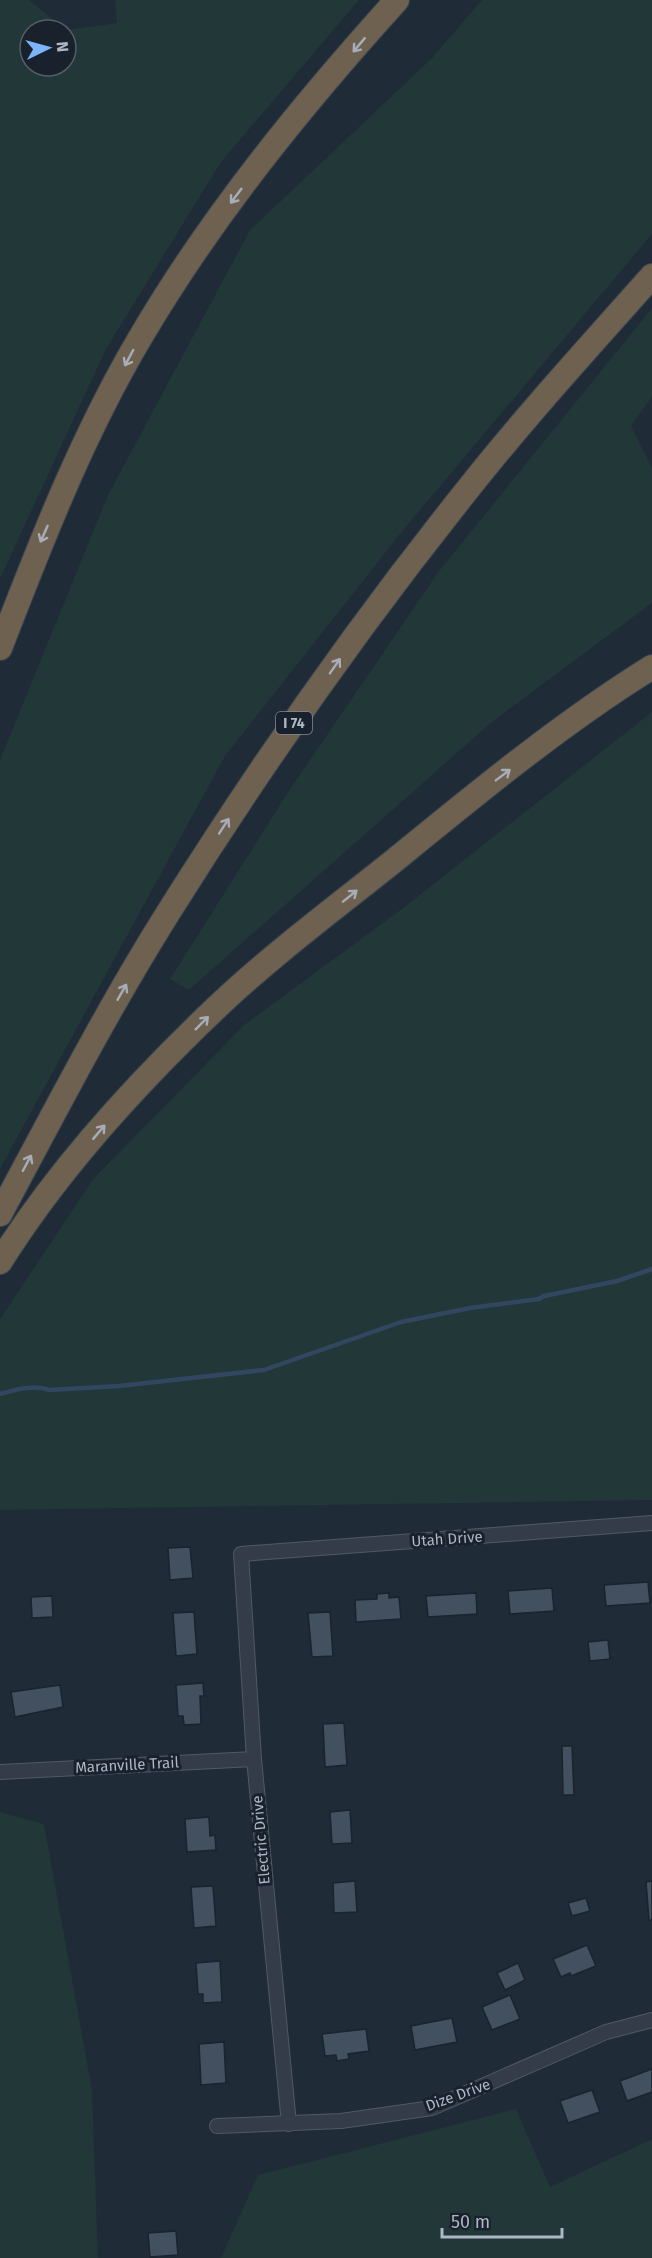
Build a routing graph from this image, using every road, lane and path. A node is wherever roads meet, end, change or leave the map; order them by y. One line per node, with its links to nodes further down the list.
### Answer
1 (397, 0): 3 (highway, one-way to 3)
2 (652, 276): 5 (highway, I 74, one-way to 2)
3 (0, 648)
4 (652, 666): 6 (highway, one-way to 4)
5 (0, 1214)
6 (0, 1262)
7 (652, 1523): 8 (street, Utah Drive)
8 (241, 1554): 9 (street, Electric Drive)
9 (254, 1759): 10 (street, Maranville Trail); 12 (street, Electric Drive)
10 (0, 1772)
11 (652, 2020): 12 (street, Dize Drive)
12 (289, 2124): 13 (street, Dize Drive)
13 (217, 2126)

